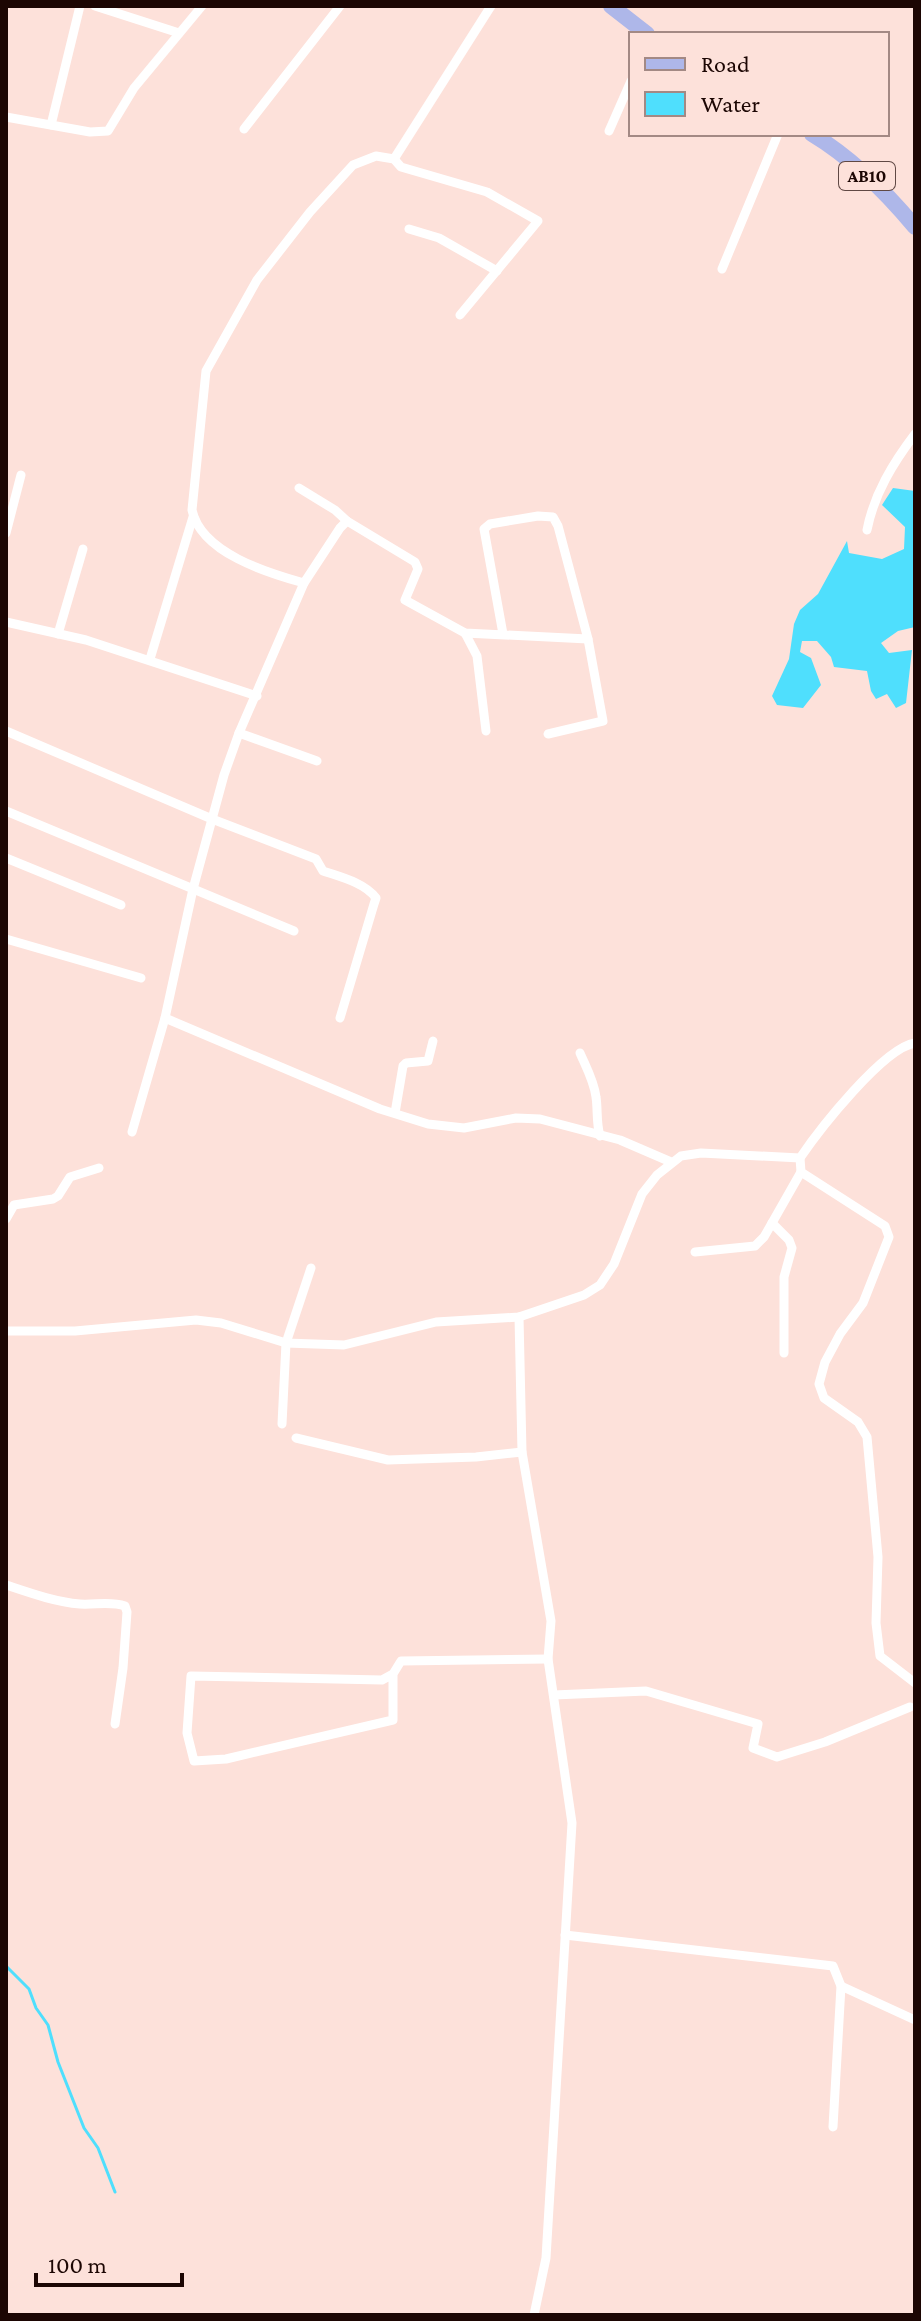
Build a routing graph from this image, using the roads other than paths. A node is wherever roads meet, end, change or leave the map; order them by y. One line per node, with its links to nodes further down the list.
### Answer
1 (80, 6): 11 (street)
2 (95, 6): 8 (street)
3 (202, 6): 8 (street)
4 (340, 6): 12 (street)
5 (491, 6): 16 (street)
6 (611, 6): 7 (main road)
7 (644, 32)
8 (179, 33): 11 (street)
9 (629, 86): 13 (street)
10 (6, 117): 11 (street)
11 (51, 125)
12 (244, 129)
13 (609, 131)
14 (777, 136): 19 (street)
15 (815, 136): 17 (main road, AB10)
16 (394, 159): 20 (street); 25 (street)
17 (915, 227)
18 (409, 229): 20 (street)
19 (722, 269)
20 (497, 271): 21 (street)
21 (460, 315)
22 (915, 434): 27 (street)
23 (21, 475): 28 (street)
24 (299, 488): 26 (street)
25 (193, 517): 30 (street); 36 (street)
26 (347, 521): 30 (street); 32 (street)
27 (867, 530)
28 (6, 533)
29 (83, 549): 33 (street)
30 (304, 583): 37 (street)
31 (6, 622): 33 (street)
32 (465, 633): 34 (street); 39 (street)
33 (58, 634): 36 (street)
34 (503, 634): 35 (street); 35 (street)
35 (588, 639): 41 (street)
36 (150, 659): 37 (street)
37 (257, 696): 40 (street)
38 (6, 731): 44 (street)
39 (486, 731)
40 (239, 733): 42 (street); 44 (street)
41 (548, 734)
42 (317, 761)
43 (6, 811): 46 (street)
44 (212, 819): 46 (street); 52 (street)
45 (6, 858): 47 (street)
46 (193, 889): 48 (street); 51 (street)
47 (121, 905)
48 (294, 931)
49 (6, 939): 50 (street)
50 (141, 978)
51 (165, 1018): 56 (street); 57 (street)
52 (340, 1018)
53 (433, 1041): 56 (street)
54 (915, 1043): 59 (street)
55 (580, 1053): 58 (street)
56 (395, 1113): 58 (street)
57 (132, 1132)
58 (600, 1136): 60 (street)
59 (800, 1158): 60 (street); 62 (street)
60 (671, 1162): 67 (street)
61 (99, 1168): 63 (street)
62 (801, 1172): 64 (street); 77 (street)
63 (6, 1219)
64 (772, 1223): 65 (street); 70 (street)
65 (695, 1252)
66 (311, 1268): 69 (street)
67 (519, 1317): 69 (street); 73 (street)
68 (6, 1331): 69 (street)
69 (286, 1343): 71 (street)
70 (784, 1353)
71 (282, 1424)
72 (296, 1438): 73 (street)
73 (522, 1452): 75 (street)
74 (6, 1585): 80 (street)
75 (548, 1659): 76 (street); 78 (street)
76 (393, 1674): 76 (street)
77 (915, 1683)
78 (554, 1695): 79 (street); 81 (street)
79 (910, 1707)
80 (115, 1724)
81 (565, 1935): 82 (street); 85 (street)
82 (841, 1986): 83 (street); 84 (street)
83 (915, 2020)
84 (833, 2127)
85 (534, 2315)

